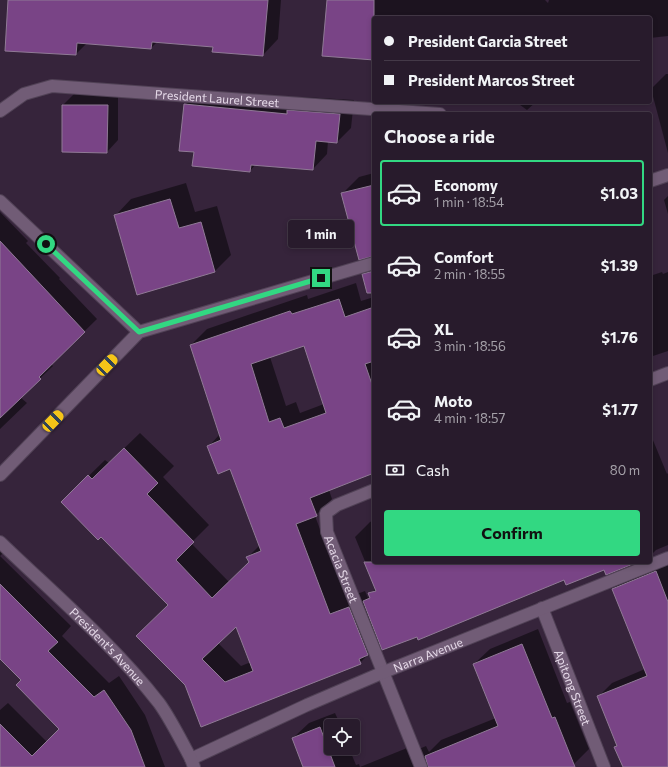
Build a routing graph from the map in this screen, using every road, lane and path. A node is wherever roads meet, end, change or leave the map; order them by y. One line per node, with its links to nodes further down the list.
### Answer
1 (0, 111): 2 (street, President Laurel Street)
2 (412, 112)
3 (668, 175): 4 (street)
4 (652, 180)
5 (0, 201): 7 (street)
6 (372, 264): 7 (street)
7 (139, 332): 10 (street)
8 (668, 373): 9 (street)
9 (652, 379)
10 (0, 476)
11 (372, 491): 15 (street, Acacia Street)
12 (0, 542): 16 (street, President's Avenue)
13 (668, 558): 14 (street, Narra Avenue)
14 (542, 608): 15 (street, Narra Avenue); 18 (street, Apitong Street)
15 (384, 672): 16 (street, Narra Avenue); 17 (street)
16 (193, 763)
17 (421, 767)
18 (604, 767)

